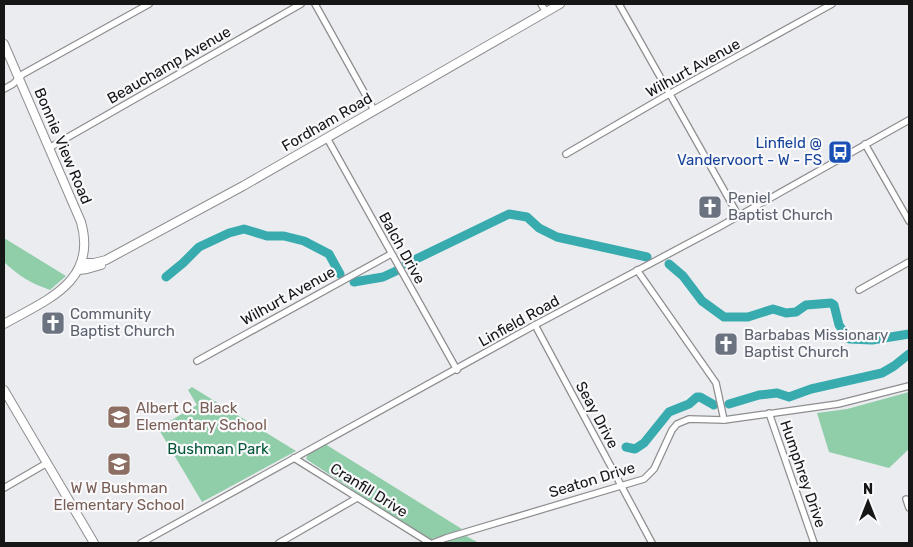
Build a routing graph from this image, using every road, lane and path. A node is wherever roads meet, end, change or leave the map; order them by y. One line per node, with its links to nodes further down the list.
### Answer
1 (149, 4): 10 (street)
2 (301, 4): 17 (street, Beauchamp Avenue)
3 (315, 4): 13 (street)
4 (541, 4): 8 (street)
5 (560, 4): 8 (street, Fordham Road)
6 (618, 4): 12 (street)
7 (832, 4): 12 (street, Wilhurt Avenue)
8 (546, 12): 13 (street, Fordham Road)
9 (4, 44): 10 (street, Bonnie View Road)
10 (18, 78): 11 (street); 17 (street, Bonnie View Road)
11 (4, 88)
12 (669, 94): 18 (street, Wilhurt Avenue); 19 (street)
13 (374, 110): 15 (street, Fordham Road)
14 (909, 120): 16 (street, Linfield Road)
15 (327, 138): 21 (street, Balch Drive); 23 (street, Fordham Road)
16 (865, 144): 19 (street, Linfield Road); 20 (street)
17 (49, 148): 23 (street, Bonnie View Road)
18 (566, 154)
19 (738, 215): 24 (street, Linfield Road)
20 (909, 221)
21 (391, 254): 28 (street, Wilhurt Avenue); 29 (street, Balch Drive)
22 (909, 262): 25 (street)
23 (81, 266): 26 (street)
24 (637, 270): 27 (street, Linfield Road); 33 (street)
25 (859, 290)
26 (4, 324)
27 (536, 325): 29 (street, Linfield Road); 36 (street, Seay Drive)
28 (197, 361)
29 (457, 370): 34 (street, Linfield Road)
30 (909, 386): 32 (street, Seaton Drive)
31 (4, 390): 35 (street)
32 (769, 414): 33 (street, Seaton Drive); 46 (street, Humphrey Drive)
33 (724, 420): 36 (street, Seaton Drive)
34 (294, 458): 38 (street, Cranfill Drive); 42 (street, Linfield Road)
35 (47, 463): 37 (street); 41 (street)
36 (620, 486): 44 (street, Seaton Drive); 45 (street, Seay Drive)
37 (4, 488)
38 (356, 498): 43 (street); 44 (street, Cranfill Drive)
39 (906, 499): 40 (street)
40 (909, 508)
41 (94, 543)
42 (141, 543)
43 (279, 543)
44 (431, 543)
45 (652, 543)
46 (814, 543)

